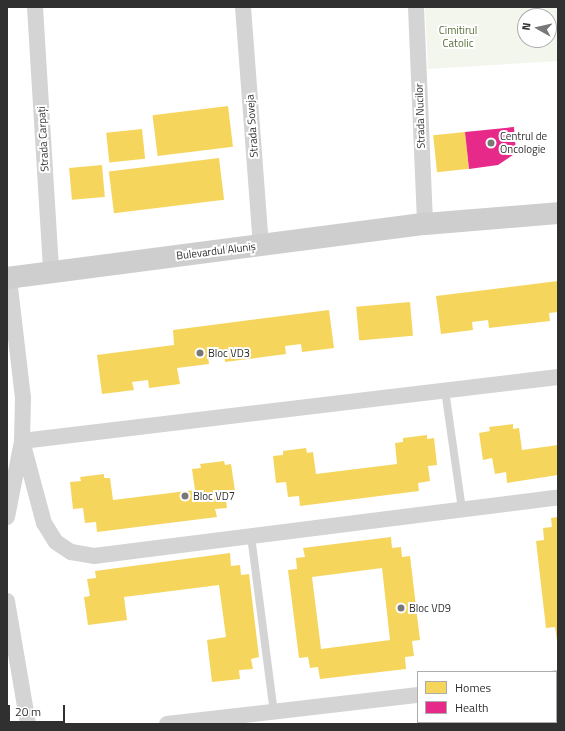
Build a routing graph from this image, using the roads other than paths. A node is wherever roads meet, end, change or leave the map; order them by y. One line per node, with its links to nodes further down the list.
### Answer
1 (35, 7): 8 (street, Strada Carpați)
2 (243, 7): 7 (street, Strada Soveja)
3 (416, 7): 6 (street, Strada Nucilor)
4 (558, 200): 6 (main road, Bulevardul Aluniș)
5 (558, 213): 6 (main road, Bulevardul Aluniș)
6 (425, 224): 7 (main road, Bulevardul Aluniș)
7 (262, 245): 8 (main road, Bulevardul Aluniș)
8 (51, 272): 9 (main road, Bulevardul Aluniș)
9 (8, 278): 12 (street)
10 (558, 377): 11 (street)
11 (445, 390): 12 (street); 14 (lane)
12 (22, 441): 15 (street); 16 (street)
13 (558, 497): 14 (street)
14 (462, 509): 16 (street)
15 (7, 517)
16 (251, 536): 19 (lane)
17 (7, 601): 20 (street)
18 (417, 695): 19 (street)
19 (274, 712): 21 (street)
20 (28, 724)
21 (167, 724)

